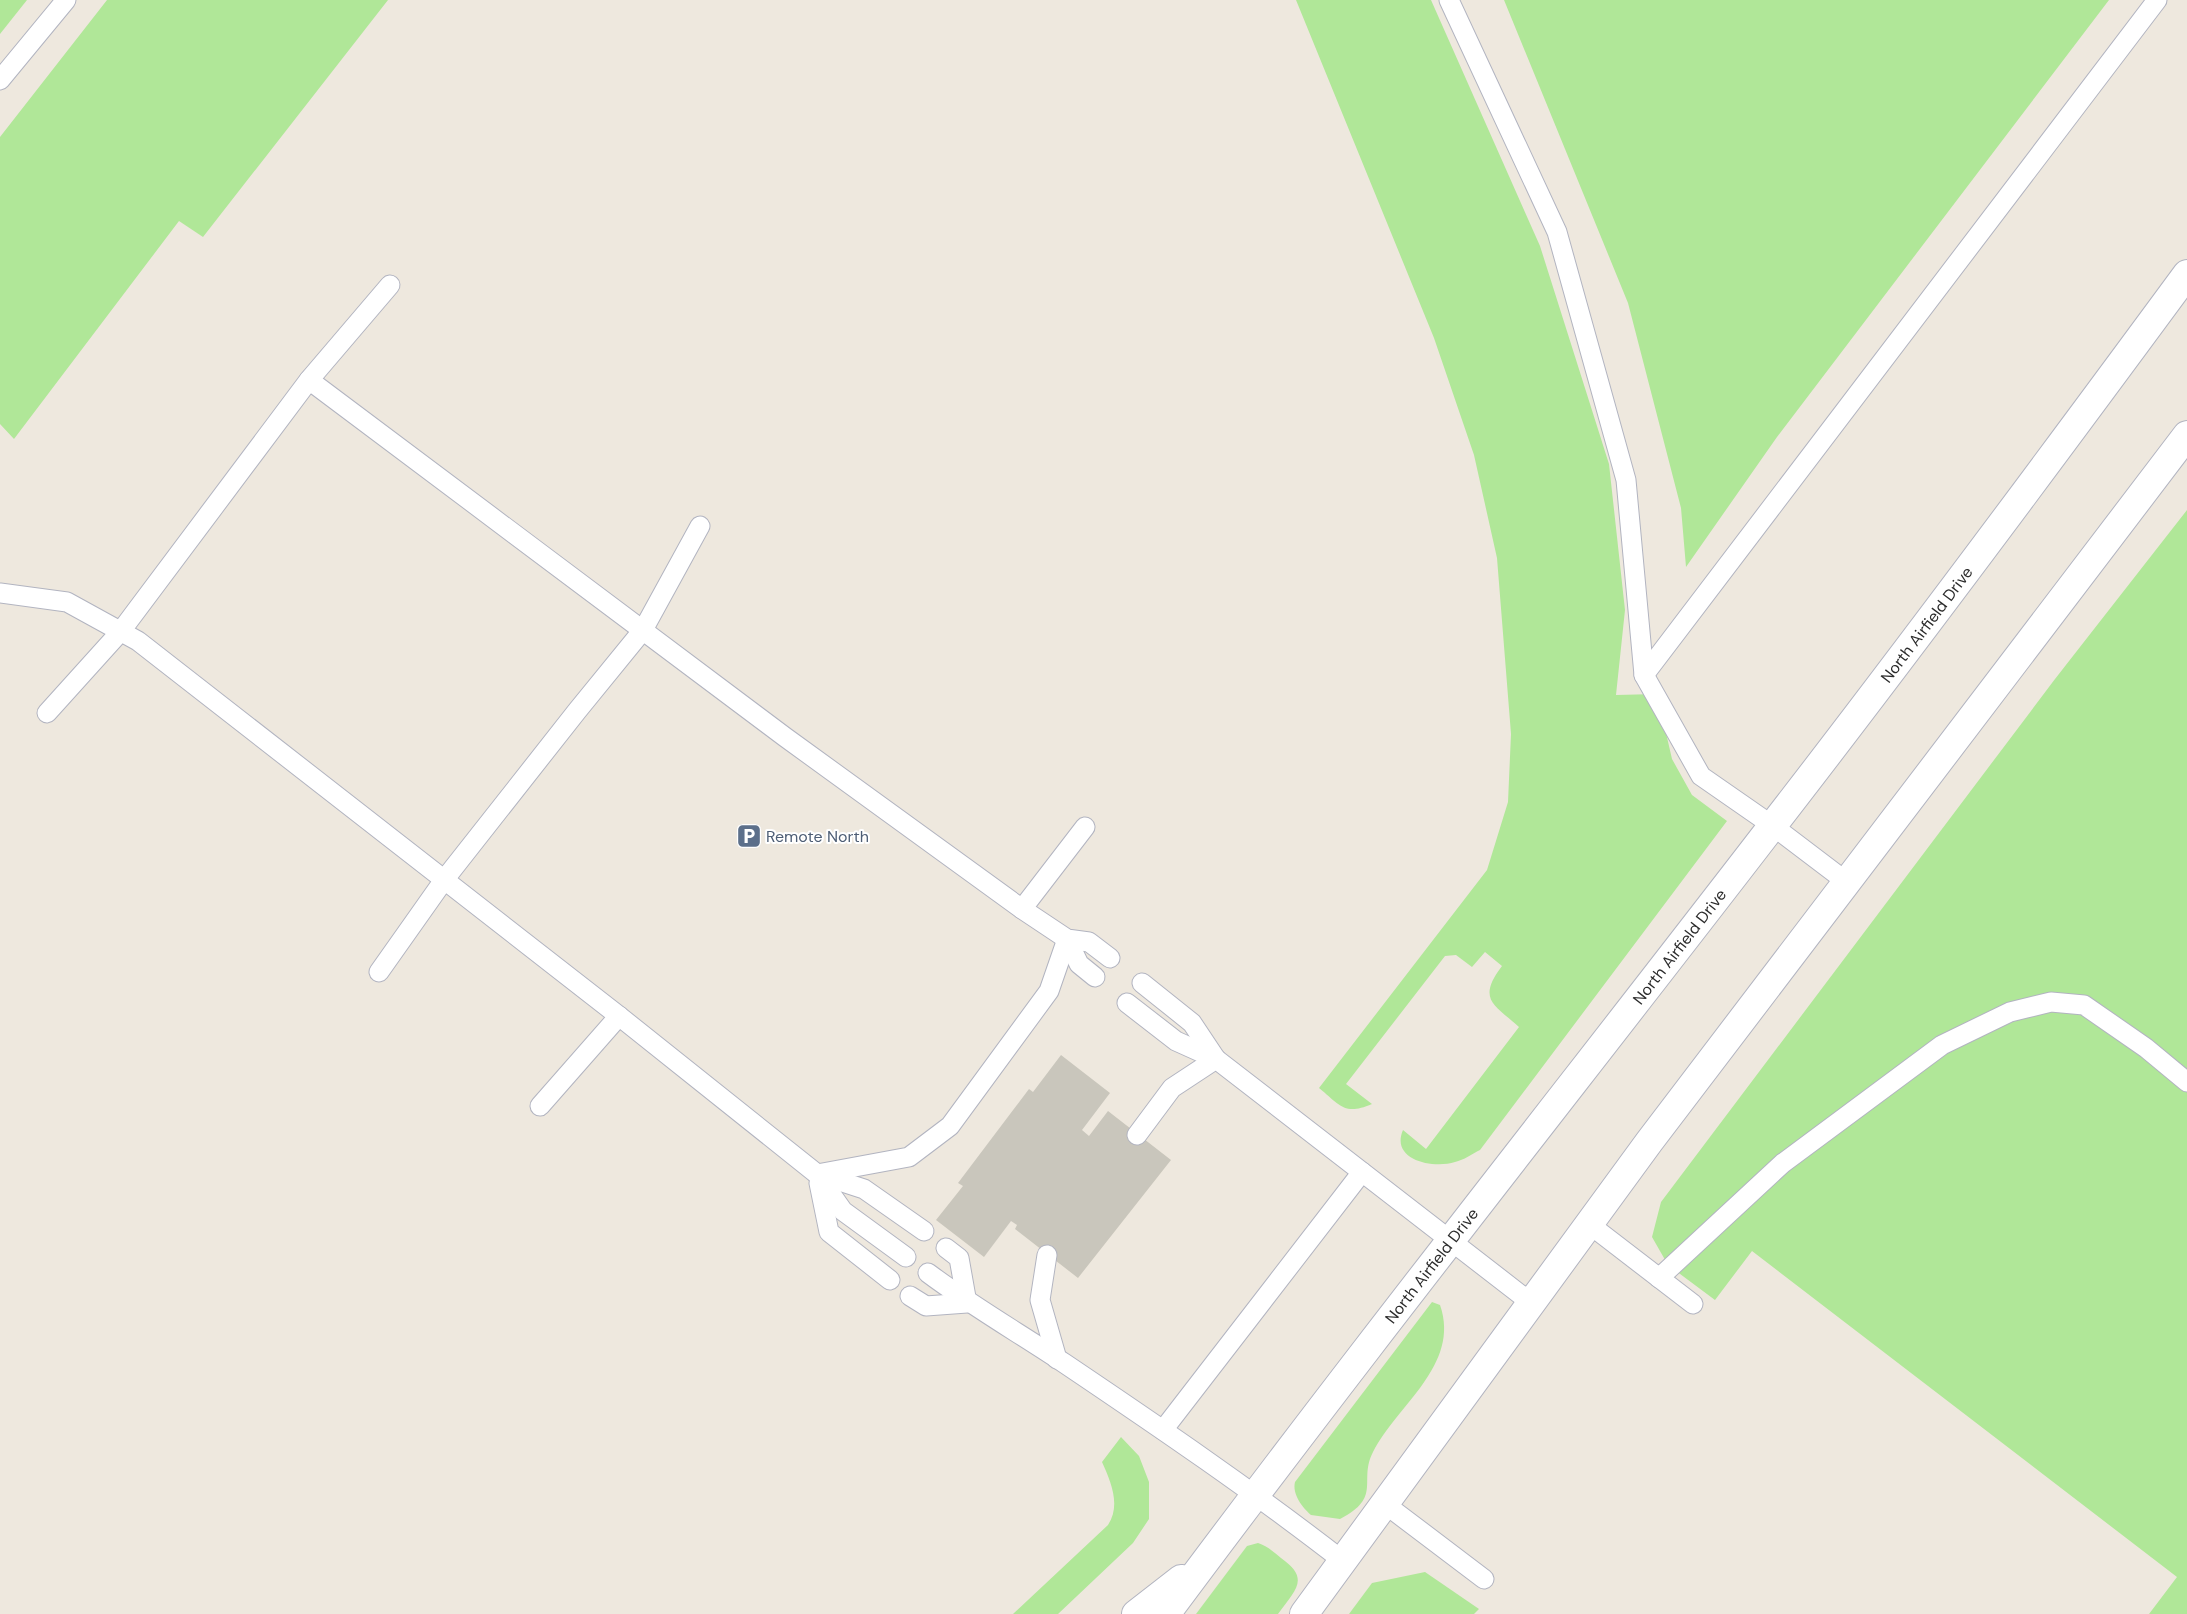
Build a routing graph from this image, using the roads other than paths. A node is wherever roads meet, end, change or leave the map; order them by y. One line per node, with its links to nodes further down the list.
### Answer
1 (66, 0): 4 (lane)
2 (1450, 0): 13 (lane)
3 (2157, 0): 13 (lane)
4 (0, 80)
5 (2187, 274): 15 (main road, North Airfield Drive)
6 (390, 285): 7 (lane)
7 (309, 380): 11 (lane); 12 (lane)
8 (2187, 435): 18 (main road)
9 (700, 526): 11 (lane)
10 (0, 592): 12 (lane)
11 (643, 630): 17 (lane); 19 (lane)
12 (121, 631): 14 (lane); 17 (lane)
13 (1644, 675): 15 (lane)
14 (47, 713)
15 (1773, 826): 18 (lane); 35 (main road, North Airfield Drive)
16 (1085, 827): 19 (lane)
17 (444, 880): 22 (lane); 26 (lane)
18 (1848, 883): 33 (main road)
19 (1022, 909): 20 (lane)
20 (1066, 939): 21 (lane); 23 (lane); 32 (lane)
21 (1110, 958)
22 (379, 972)
23 (1095, 977)
24 (1142, 983): 27 (lane)
25 (1128, 1003): 27 (lane)
26 (619, 1016): 29 (lane); 32 (lane)
27 (1216, 1058): 30 (lane); 31 (lane)
28 (2187, 1082): 40 (lane)
29 (540, 1106)
30 (1137, 1135)
31 (1362, 1172): 35 (lane); 47 (lane)
32 (817, 1174): 34 (lane); 38 (lane); 41 (lane)
33 (1589, 1224): 40 (lane); 43 (main road)
34 (924, 1232)
35 (1450, 1242): 43 (lane); 48 (main road, North Airfield Drive)
36 (946, 1248): 44 (lane)
37 (1046, 1255): 46 (lane)
38 (906, 1257)
39 (928, 1273): 44 (lane)
40 (1659, 1278): 45 (lane)
41 (890, 1280)
42 (910, 1296): 44 (lane)
43 (1530, 1302): 49 (main road)
44 (967, 1303): 46 (lane)
45 (1692, 1304)
46 (1057, 1358): 47 (lane)
47 (1163, 1430): 48 (lane)
48 (1256, 1494): 50 (main road, North Airfield Drive); 51 (lane)
49 (1385, 1504): 51 (main road); 52 (lane)
50 (1206, 1560): 53 (main road); 54 (main road, North Airfield Drive)
51 (1343, 1561): 55 (main road)
52 (1484, 1579)
53 (1136, 1614)
54 (1166, 1614)
55 (1304, 1614)

